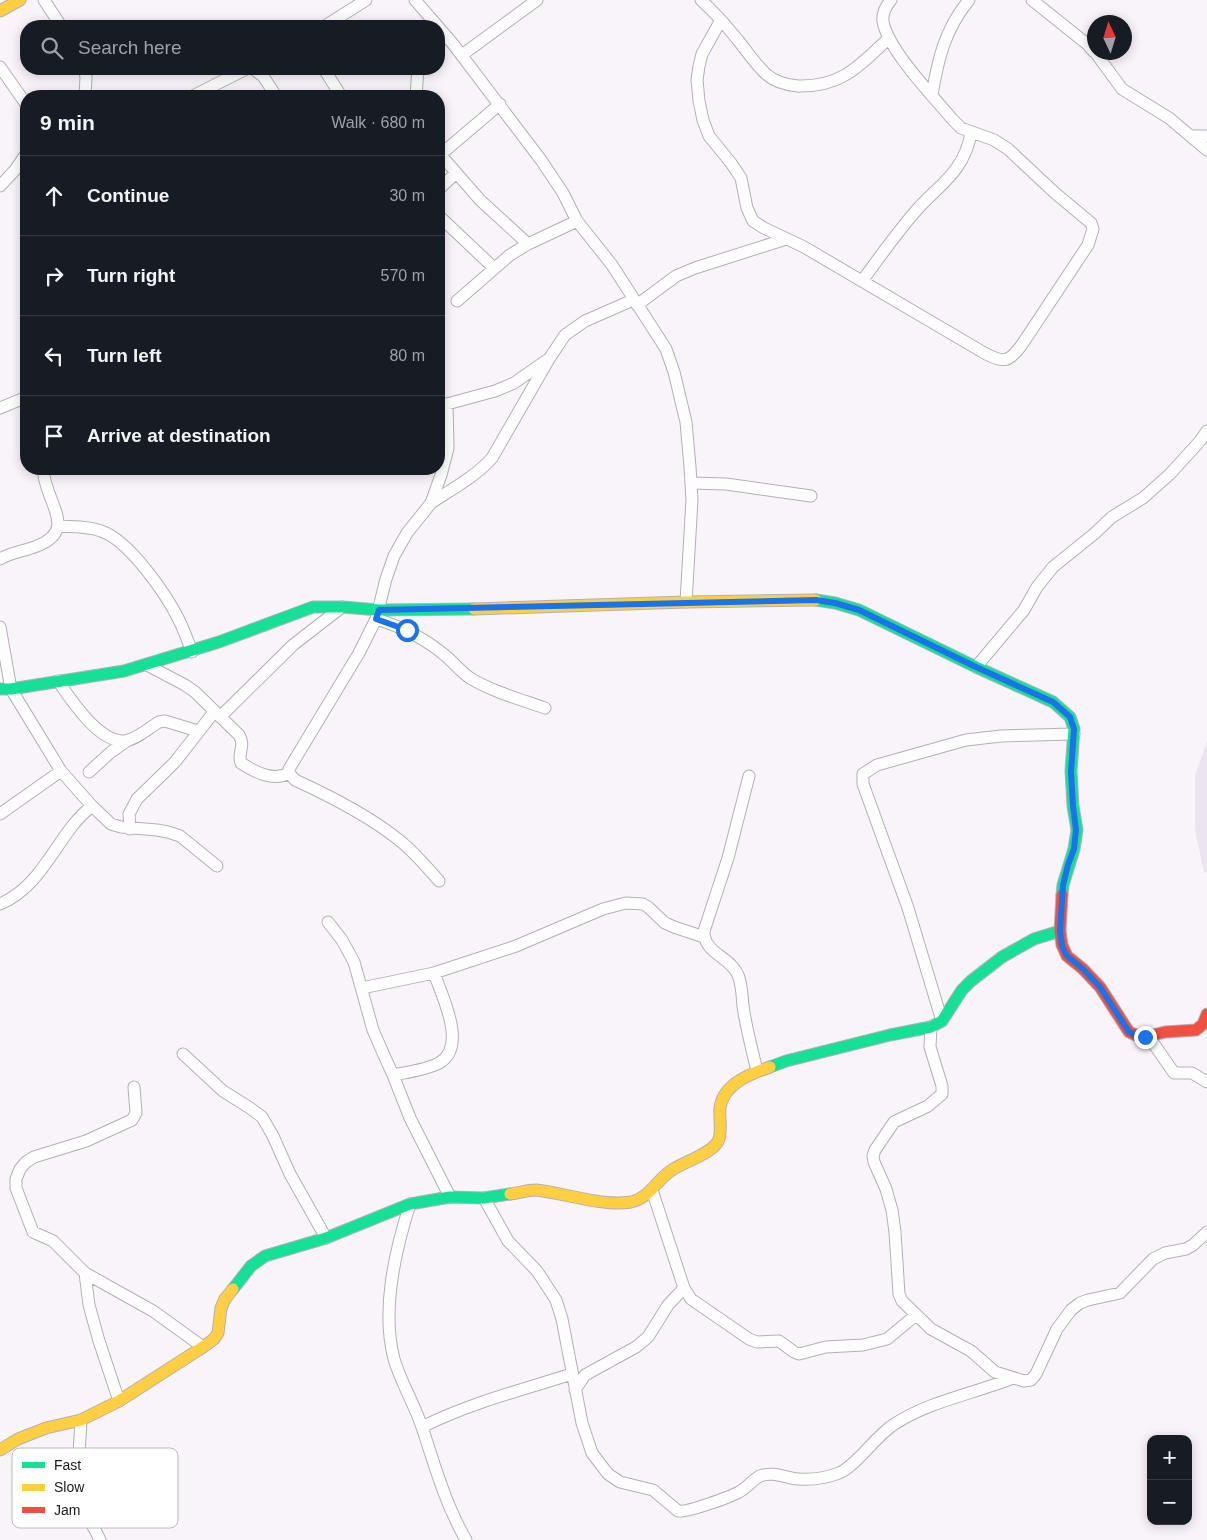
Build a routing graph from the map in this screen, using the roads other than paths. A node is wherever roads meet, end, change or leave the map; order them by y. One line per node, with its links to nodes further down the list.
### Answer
1 (20, 0): 10 (street)
2 (44, 0): 11 (street)
3 (366, 0): 12 (street)
4 (537, 0): 18 (street)
5 (701, 0): 14 (street)
6 (890, 0): 16 (street)
7 (969, 0): 32 (street)
8 (1032, 0): 17 (street)
9 (421, 2): 13 (street)
10 (0, 12)
11 (57, 20)
12 (334, 20)
13 (432, 20)
14 (721, 20): 16 (street); 46 (street)
15 (445, 35): 18 (street)
16 (889, 38): 32 (street)
17 (1087, 44)
18 (462, 55): 33 (street)
19 (1101, 60): 35 (street)
20 (0, 67): 31 (street)
21 (86, 75): 26 (street)
22 (234, 75): 27 (street)
23 (262, 75): 28 (street)
24 (327, 75): 29 (street)
25 (418, 75): 30 (street)
26 (85, 90)
27 (206, 90)
28 (272, 90)
29 (336, 90)
30 (416, 90)
31 (20, 95)
32 (932, 95): 34 (street)
33 (500, 104): 37 (street); 44 (street)
34 (971, 133): 49 (street); 49 (street)
35 (1191, 136): 36 (street); 38 (street)
36 (1207, 136)
37 (445, 150)
38 (1207, 150)
39 (445, 160): 41 (street)
40 (20, 163): 43 (street)
41 (456, 173): 42 (street); 47 (street)
42 (445, 183)
43 (0, 186)
44 (577, 221): 47 (street); 51 (street)
45 (445, 222): 48 (street)
46 (786, 239): 49 (street); 51 (street)
47 (528, 244): 48 (street)
48 (494, 268): 50 (street)
49 (862, 281)
50 (457, 301)
51 (635, 302): 52 (street); 61 (street)
52 (549, 359): 54 (street); 63 (street)
53 (20, 400): 55 (street)
54 (445, 404)
55 (0, 408)
56 (445, 422): 58 (street)
57 (1207, 431): 72 (street)
58 (445, 460)
59 (44, 475): 64 (street)
60 (441, 475): 63 (street)
61 (691, 483): 62 (street); 66 (street)
62 (811, 496)
63 (431, 503): 68 (street)
64 (59, 526): 65 (street); 70 (street)
65 (0, 559)
66 (686, 602): 68 (street); 72 (street)
67 (342, 607): 68 (street); 70 (street); 76 (street)
68 (377, 614): 75 (street); 82 (street)
69 (0, 628): 74 (street)
70 (192, 652): 71 (street)
71 (147, 665): 73 (street); 76 (street)
72 (976, 667): 78 (street)
73 (58, 681): 74 (street); 79 (street)
74 (6, 689): 80 (street)
75 (546, 708)
76 (217, 714): 77 (street); 82 (street)
77 (198, 731): 79 (street); 86 (street)
78 (1074, 734): 91 (street); 96 (street)
79 (127, 741): 81 (street)
80 (61, 771): 84 (street); 85 (street)
81 (89, 772)
82 (289, 773): 88 (street)
83 (749, 776): 92 (street)
84 (92, 806): 86 (street); 89 (street)
85 (0, 814)
86 (130, 829): 87 (street)
87 (217, 866)
88 (439, 882)
89 (0, 904)
90 (328, 922): 94 (street)
91 (1060, 931): 96 (street); 98 (street)
92 (704, 937): 93 (street); 100 (street)
93 (434, 973): 94 (street); 101 (street)
94 (362, 988): 101 (street)
95 (1207, 1014): 98 (street)
96 (942, 1021): 97 (street)
97 (931, 1027): 100 (street); 112 (street)
98 (1150, 1037): 102 (street)
99 (183, 1054): 109 (street)
100 (757, 1071): 104 (street)
101 (393, 1075): 105 (street)
102 (1207, 1082)
103 (134, 1087): 110 (street)
104 (652, 1190): 106 (street); 111 (street)
105 (450, 1197): 106 (street); 107 (street)
106 (484, 1198): 114 (street)
107 (410, 1204): 109 (street); 119 (street)
108 (1207, 1232): 115 (street)
109 (326, 1238): 113 (street)
110 (85, 1274): 113 (street); 117 (street)
111 (684, 1288): 112 (street); 116 (street)
112 (916, 1315): 115 (street)
113 (203, 1347): 117 (street)
114 (572, 1374): 116 (street); 119 (street)
115 (1013, 1378): 116 (street)
116 (575, 1390)
117 (120, 1401): 118 (street)
118 (81, 1420): 120 (street); 121 (street)
119 (422, 1427): 123 (street)
120 (80, 1448)
121 (0, 1450)
122 (94, 1528): 124 (street)
123 (461, 1539)
124 (100, 1540)

